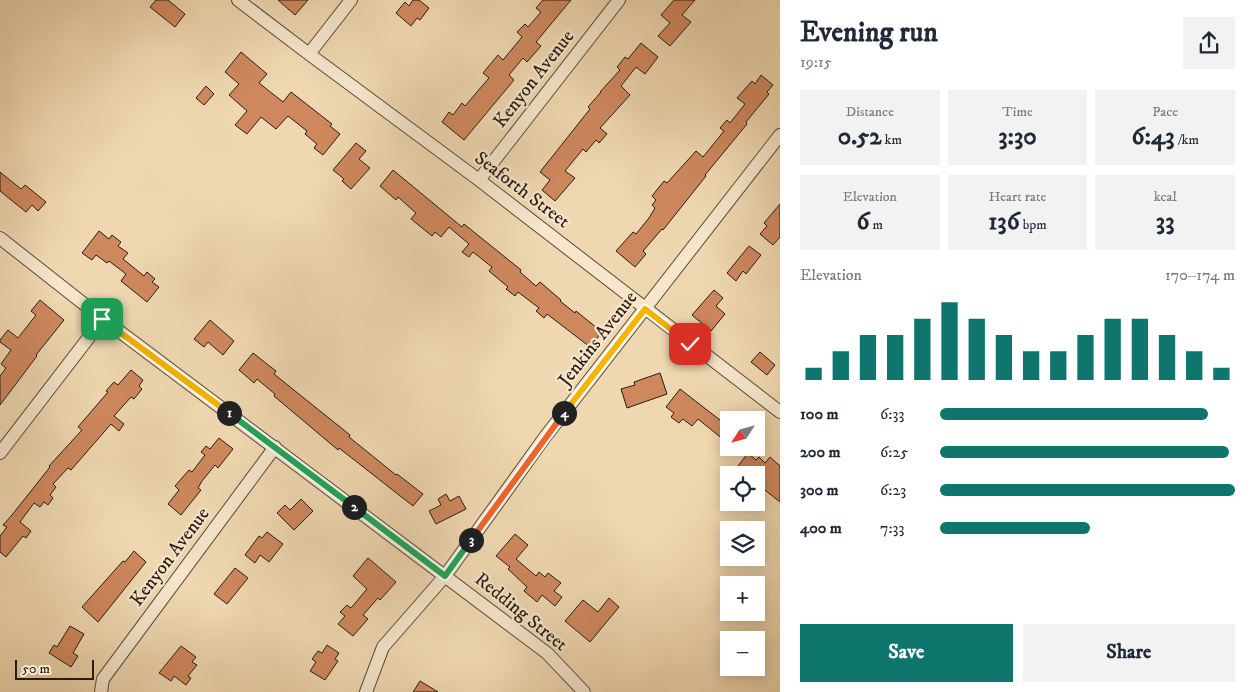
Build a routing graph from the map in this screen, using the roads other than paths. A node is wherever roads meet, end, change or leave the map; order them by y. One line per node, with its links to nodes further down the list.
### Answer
1 (238, 0): 4 (street, Seaforth Street)
2 (351, 0): 4 (street)
3 (619, 0): 6 (street, Kenyon Avenue)
4 (309, 54): 6 (street, Seaforth Street)
5 (780, 135): 8 (street, Jenkins Avenue)
6 (479, 180): 8 (street, Seaforth Street)
7 (0, 238): 9 (street, Redding Street)
8 (645, 309): 10 (street, Seaforth Street); 13 (street, Jenkins Avenue)
9 (102, 319): 11 (street, Redding Street); 12 (street)
10 (780, 412)
11 (275, 447): 13 (street, Redding Street); 14 (street, Kenyon Avenue)
12 (0, 453)
13 (445, 576): 15 (street, Jenkins Avenue); 16 (street, Redding Street)
14 (101, 692)
15 (366, 692)
16 (584, 692)

